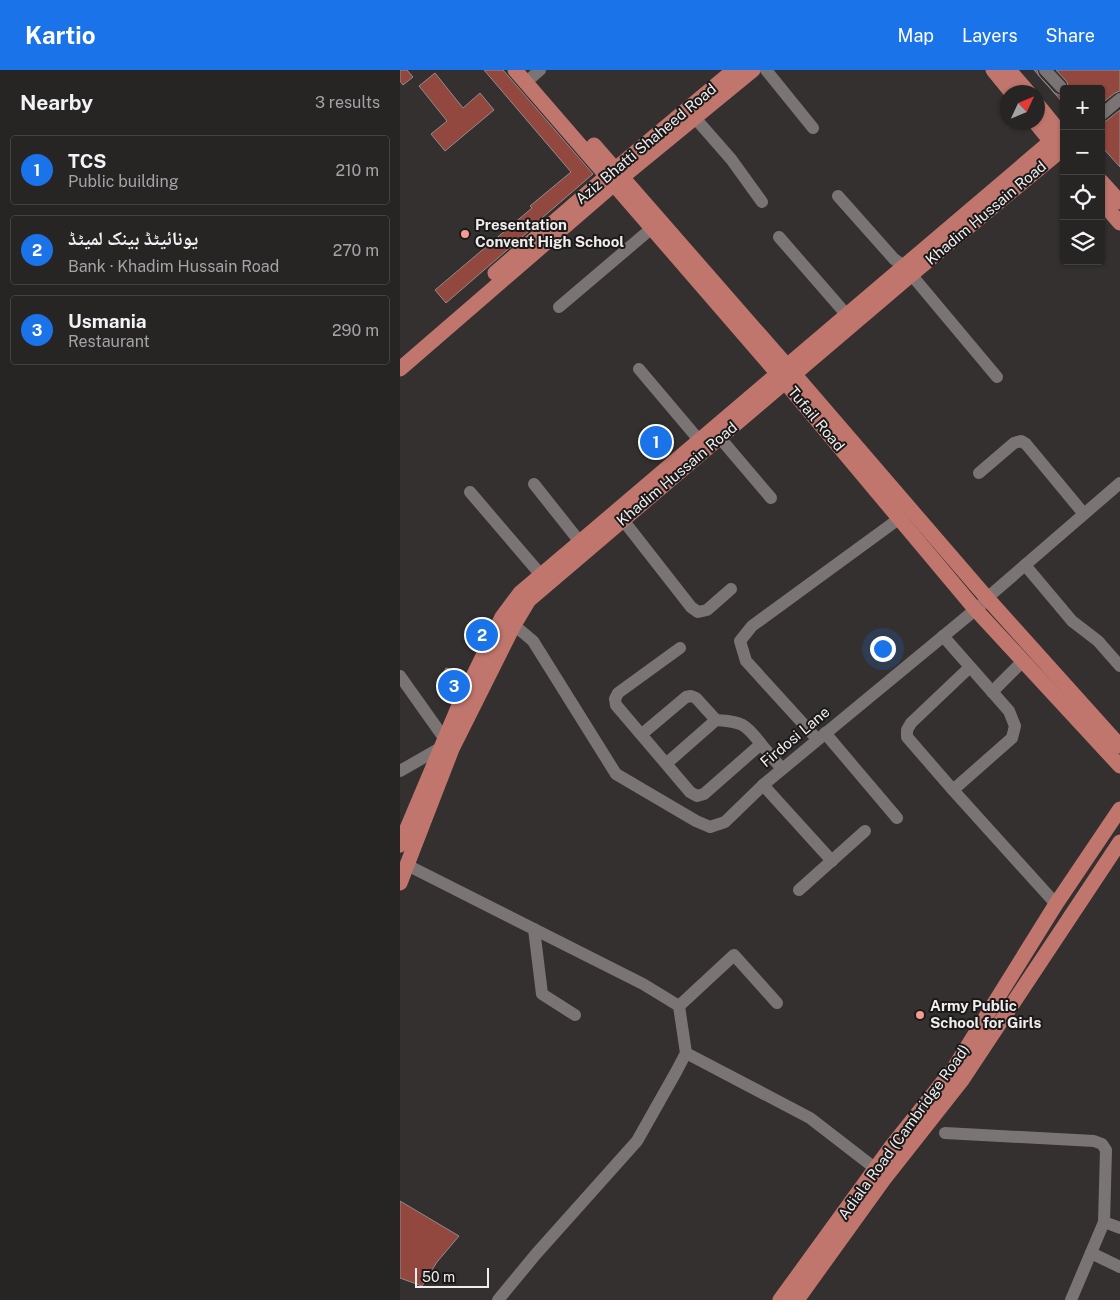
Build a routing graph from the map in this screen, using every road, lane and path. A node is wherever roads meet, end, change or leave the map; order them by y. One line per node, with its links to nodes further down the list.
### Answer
1 (515, 70): 19 (main road, Tufail Road)
2 (752, 70): 14 (main road, Aziz Bhatti Shaheed Road)
3 (766, 70): 16 (street)
4 (993, 70): 9 (main road)
5 (1009, 70): 10 (main road)
6 (1045, 70): 11 (street)
7 (732, 71): 19 (main road, Aziz Bhatti Shaheed Road)
8 (532, 72): 19 (main road, Tufail Road)
9 (1005, 85)
10 (1022, 85)
11 (1060, 86)
12 (1120, 99): 13 (street)
13 (1105, 112)
14 (695, 118): 19 (main road, Aziz Bhatti Shaheed Road); 22 (street)
15 (1045, 118): 18 (main road)
16 (813, 128)
17 (1043, 130): 18 (main road)
18 (1060, 147): 28 (main road, Khadim Hussain Road)
19 (615, 177): 26 (main road, Tufail Road); 31 (main road, Aziz Bhatti Shaheed Road); 33 (main road, Aziz Bhatti Shaheed Road); 34 (main road, Tufail Road)
20 (1105, 185): 23 (main road)
21 (838, 196): 28 (street)
22 (762, 202)
23 (1120, 202)
24 (1105, 206): 25 (main road)
25 (1120, 223)
26 (652, 228): 29 (street); 34 (main road, Tufail Road)
27 (779, 237): 30 (street)
28 (908, 270): 30 (main road, Khadim Hussain Road); 34 (main road, Khadim Hussain Road); 35 (street)
29 (559, 306)
30 (846, 314): 34 (main road, Khadim Hussain Road)
31 (400, 356)
32 (639, 368): 37 (street)
33 (400, 369)
34 (786, 374): 36 (main road, Khadim Hussain Road); 37 (main road, Khadim Hussain Road); 44 (main road, Tufail Road); 50 (main road, Tufail Road)
35 (997, 377)
36 (720, 438): 42 (street); 45 (main road, Khadim Hussain Road)
37 (699, 440): 46 (main road, Khadim Hussain Road)
38 (979, 473): 43 (street)
39 (1120, 483): 43 (street, Firdosi Lane)
40 (534, 484): 46 (street)
41 (470, 492): 48 (street)
42 (771, 498)
43 (1084, 514): 47 (street, Firdosi Lane)
44 (900, 518): 50 (main road, Tufail Road); 61 (street)
45 (623, 520): 49 (street); 51 (main road, Khadim Hussain Road)
46 (580, 542): 48 (main road, Khadim Hussain Road)
47 (1025, 565): 50 (street, Firdosi Lane); 55 (street)
48 (541, 575): 63 (main road, Khadim Hussain Road)
49 (731, 589)
50 (981, 603): 52 (street, Firdosi Lane); 54 (main road, Tufail Road); 64 (main road, Tufail Road)
51 (514, 625): 63 (main road, Khadim Hussain Road); 69 (street, Firdosi Lane)
52 (943, 636): 56 (street); 61 (street, Firdosi Lane)
53 (680, 648): 60 (street)
54 (1023, 661): 58 (street); 66 (main road, Tufail Road)
55 (1120, 666)
56 (970, 667): 58 (street); 70 (street)
57 (401, 679): 63 (street)
58 (992, 692): 70 (street)
59 (716, 720): 60 (street); 62 (street); 65 (street)
60 (642, 734): 65 (street)
61 (821, 736): 67 (street, Firdosi Lane); 72 (street)
62 (761, 744): 65 (street); 67 (street)
63 (446, 745): 68 (street); 75 (main road, Khadim Hussain Road); 77 (main road, Khadim Hussain Road)
64 (1120, 746)
65 (667, 763)
66 (1120, 766)
67 (782, 769): 69 (street, Firdosi Lane)
68 (400, 771)
69 (763, 785): 76 (street)
70 (953, 790): 80 (street)
71 (1120, 809): 80 (main road, Adiala Road (Cambridge Road))
72 (897, 818)
73 (865, 831): 76 (street)
74 (1120, 842): 94 (main road, Adiala Road (Cambridge Road))
75 (400, 845)
76 (832, 861): 79 (street)
77 (407, 866): 78 (main road, Khadim Hussain Road); 81 (street)
78 (400, 883)
79 (799, 890)
80 (1056, 904): 87 (main road, Adiala Road (Cambridge Road))
81 (534, 929): 83 (street); 84 (street)
82 (777, 1003): 83 (street)
83 (679, 1006): 85 (street)
84 (575, 1015)
85 (686, 1053): 87 (street); 92 (street)
86 (945, 1133): 88 (street)
87 (876, 1168): 93 (main road, Adiala Road (Cambridge Road))
88 (1104, 1222): 89 (street); 90 (street)
89 (1120, 1228)
90 (1091, 1253): 91 (street); 95 (street)
91 (1120, 1267)
92 (498, 1300)
93 (780, 1300)
94 (797, 1300)
95 (1071, 1300)

